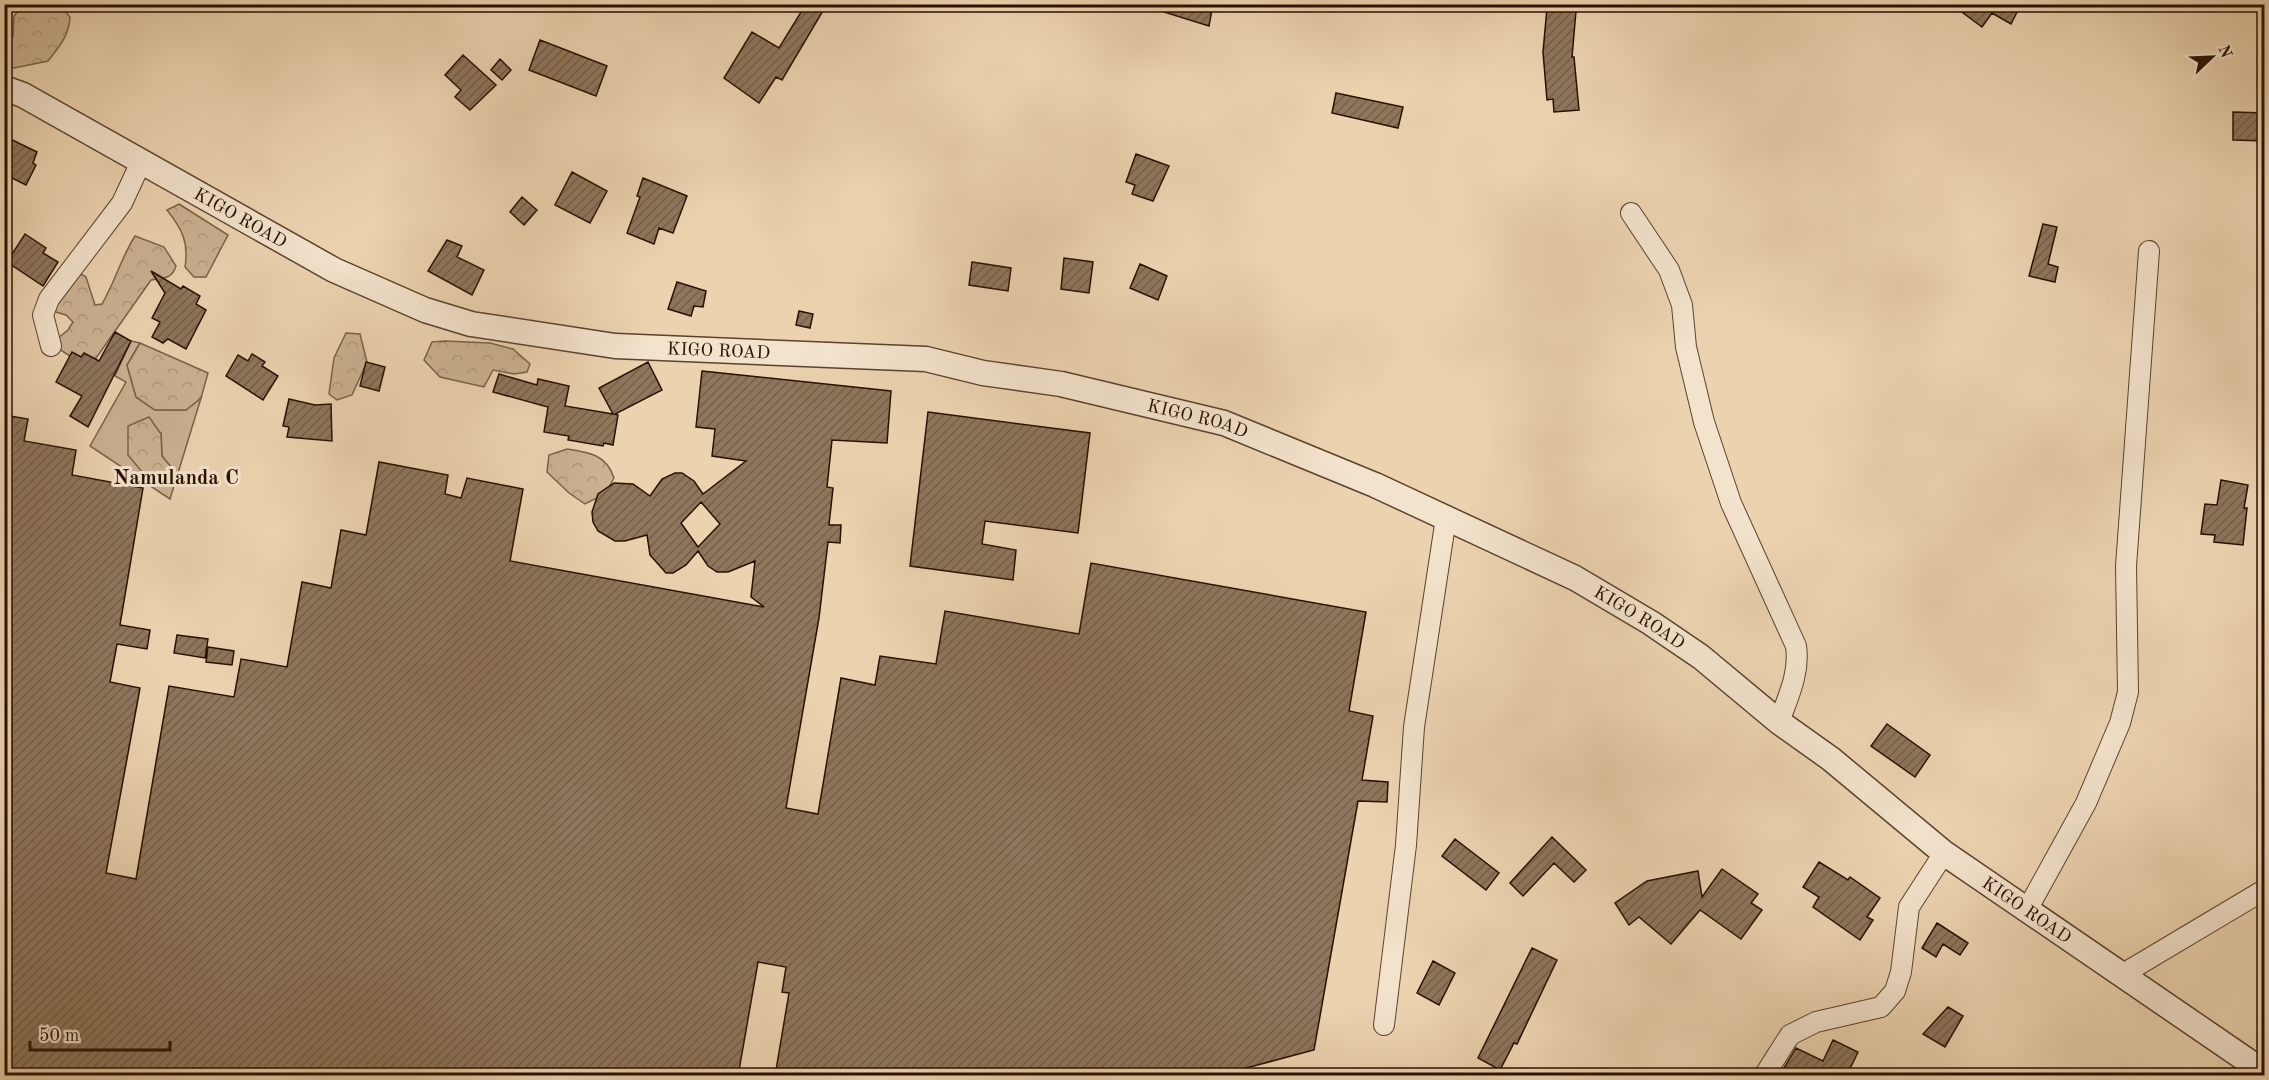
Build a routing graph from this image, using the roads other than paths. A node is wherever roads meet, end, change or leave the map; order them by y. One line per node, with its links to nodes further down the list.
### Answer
1 (4, 88): 2 (street, KIGO ROAD)
2 (141, 162): 5 (street); 6 (street, KIGO ROAD)
3 (1631, 213): 7 (street)
4 (2149, 251): 10 (street)
5 (51, 346)
6 (1446, 518): 7 (street, KIGO ROAD); 12 (street)
7 (1779, 722): 8 (street, KIGO ROAD)
8 (1944, 853): 10 (street, KIGO ROAD); 14 (street)
9 (2265, 890): 11 (street)
10 (2027, 910): 11 (street, KIGO ROAD)
11 (2123, 974): 13 (street, KIGO ROAD)
12 (1383, 1025)
13 (2265, 1072)
14 (1764, 1076)

